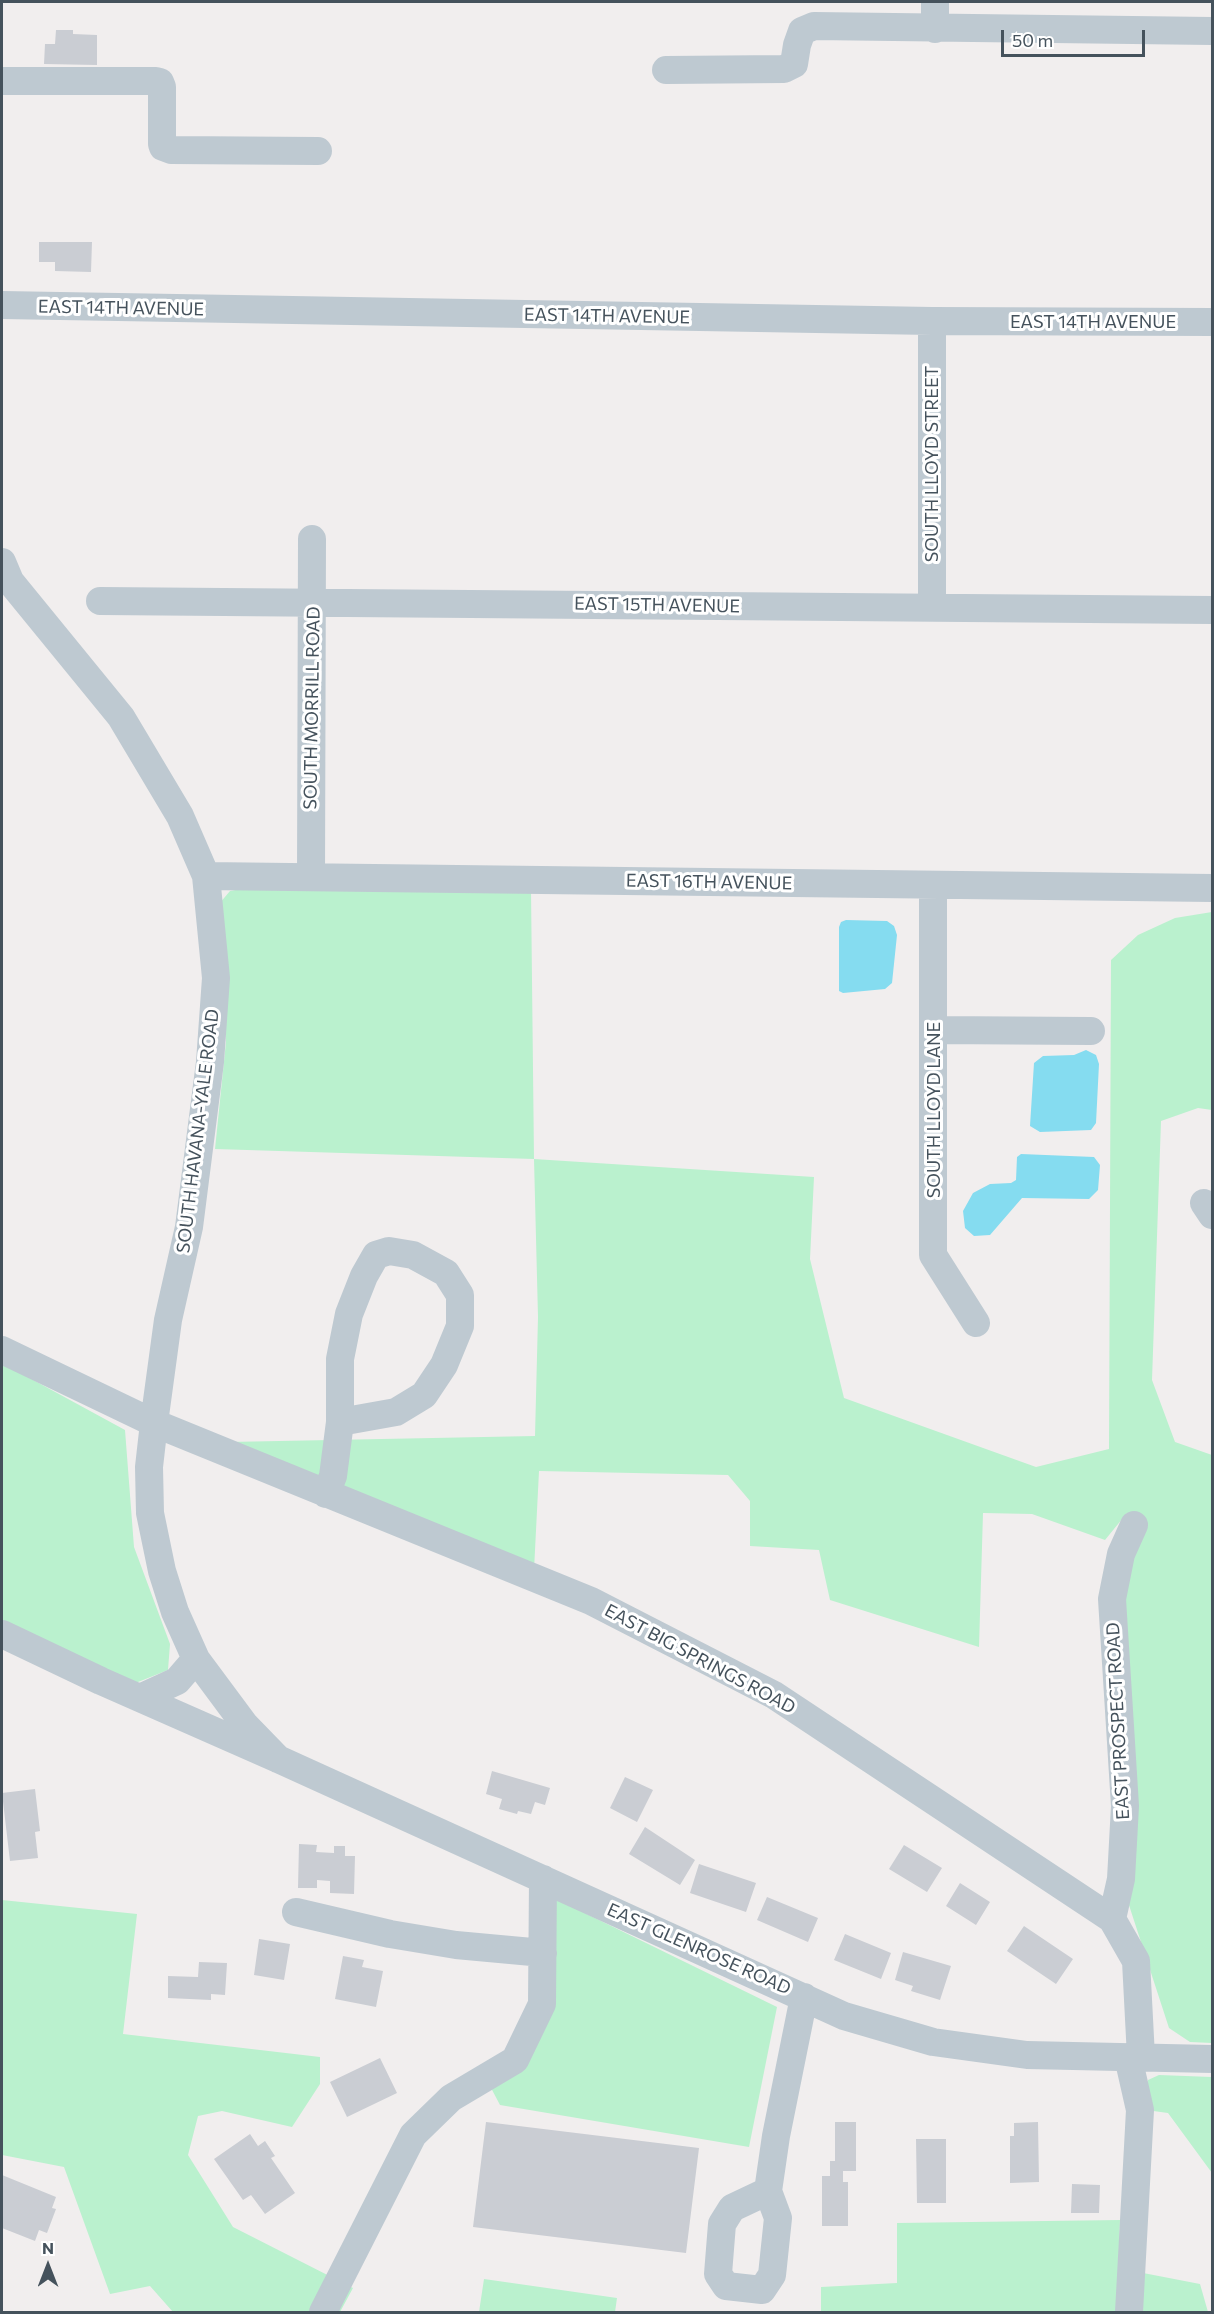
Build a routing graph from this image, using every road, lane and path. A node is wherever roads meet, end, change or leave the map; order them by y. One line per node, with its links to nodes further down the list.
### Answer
1 (935, 15): 2 (street); 3 (street)
2 (1212, 31)
3 (666, 70)
4 (2, 81): 5 (street)
5 (318, 152)
6 (2, 305): 7 (street, EAST 14TH AVENUE)
7 (932, 321): 8 (street, EAST 14TH AVENUE); 13 (street, SOUTH LLOYD STREET)
8 (1212, 322)
9 (312, 539): 12 (street, SOUTH MORRILL ROAD)
10 (2, 562): 15 (street, SOUTH HAVANA-YALE ROAD)
11 (100, 601): 12 (street, EAST 15TH AVENUE)
12 (314, 601): 13 (street, EAST 15TH AVENUE); 16 (street, SOUTH MORRILL ROAD)
13 (932, 608): 14 (street, EAST 15TH AVENUE)
14 (1212, 610)
15 (206, 876): 16 (street, EAST 16TH AVENUE); 24 (street, SOUTH HAVANA-YALE ROAD)
16 (311, 876): 17 (street, EAST 16TH AVENUE)
17 (933, 885): 18 (street, EAST 16TH AVENUE); 19 (street, SOUTH LLOYD LANE)
18 (1212, 888)
19 (934, 1030): 20 (street); 21 (street, SOUTH LLOYD LANE)
20 (1091, 1031)
21 (976, 1323)
22 (2, 1350): 24 (street)
23 (340, 1422): 23 (street); 25 (street)
24 (154, 1423): 25 (street, EAST BIG SPRINGS ROAD); 28 (street, SOUTH HAVANA-YALE ROAD)
25 (326, 1494): 33 (street, EAST BIG SPRINGS ROAD)
26 (1134, 1525): 33 (street, EAST PROSPECT ROAD)
27 (2, 1634): 29 (street, EAST GLENROSE ROAD)
28 (196, 1659): 29 (street); 30 (street, SOUTH HAVANA-YALE ROAD)
29 (140, 1698): 30 (street, EAST GLENROSE ROAD)
30 (278, 1759): 31 (street, EAST GLENROSE ROAD)
31 (543, 1879): 34 (street); 35 (street, EAST GLENROSE ROAD)
32 (296, 1912): 34 (street)
33 (1112, 1919): 36 (street, EAST BIG SPRINGS ROAD)
34 (543, 1953): 39 (street)
35 (804, 1997): 36 (street, EAST GLENROSE ROAD); 38 (street)
36 (1135, 2057): 37 (street, EAST GLENROSE ROAD); 40 (street, EAST BIG SPRINGS ROAD)
37 (1212, 2059)
38 (768, 2191)
39 (323, 2313)
40 (1129, 2313)

